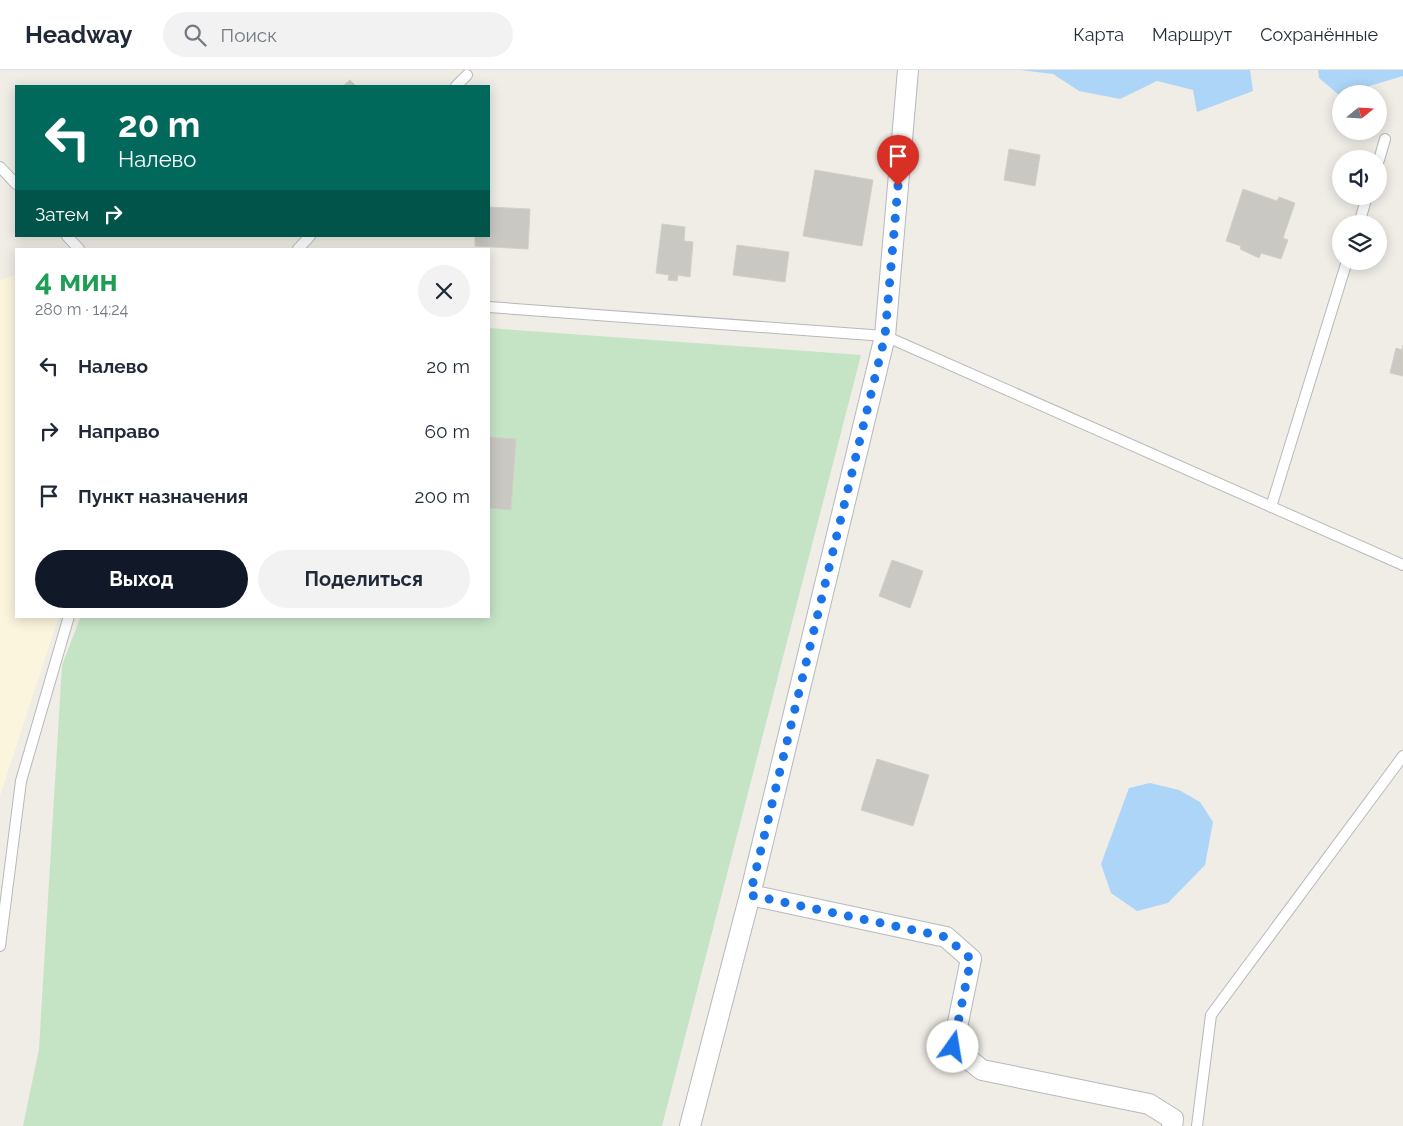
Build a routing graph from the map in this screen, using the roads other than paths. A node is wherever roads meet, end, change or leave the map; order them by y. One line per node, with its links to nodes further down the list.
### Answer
1 (908, 70): 12 (street)
2 (467, 75): 3 (lane)
3 (457, 85)
4 (0, 167): 5 (lane)
5 (15, 183)
6 (68, 237): 8 (lane)
7 (309, 237): 9 (lane)
8 (78, 248)
9 (299, 248)
10 (1344, 270): 13 (lane)
11 (490, 307): 12 (lane)
12 (885, 336): 13 (lane); 17 (street)
13 (1271, 507): 14 (lane)
14 (1403, 565)
15 (69, 618): 18 (lane)
16 (1403, 756): 21 (lane)
17 (750, 895): 19 (street); 20 (street)
18 (0, 946)
19 (690, 1126)
20 (1172, 1126)
21 (1198, 1126)

